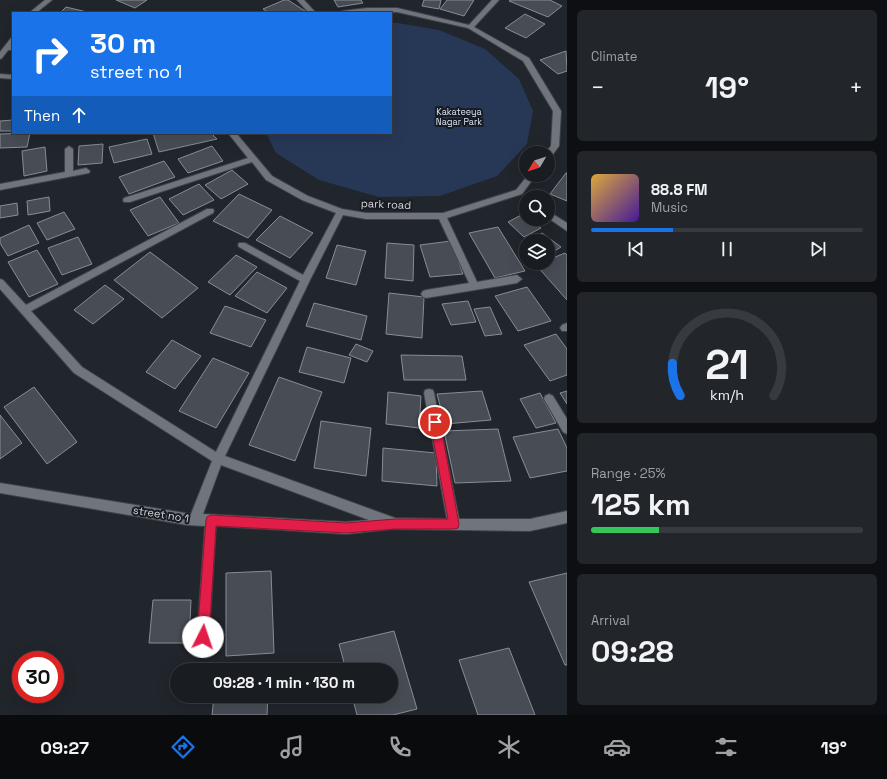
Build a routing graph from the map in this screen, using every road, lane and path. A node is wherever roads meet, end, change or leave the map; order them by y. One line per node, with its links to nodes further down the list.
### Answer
1 (34, 0): 5 (street)
2 (49, 0): 6 (street)
3 (300, 0): 7 (street)
4 (496, 0): 9 (street)
5 (31, 12)
6 (32, 12)
7 (312, 12)
8 (350, 12): 9 (street)
9 (470, 27): 15 (street)
10 (10, 48): 11 (street)
11 (0, 57)
12 (0, 76): 13 (street)
13 (12, 77)
14 (233, 134): 17 (street, park road)
15 (555, 146)
16 (69, 150): 19 (street)
17 (253, 159): 22 (street); 24 (street, park road)
18 (86, 171): 19 (street)
19 (69, 174): 20 (street)
20 (0, 187)
21 (519, 196): 25 (street, park road)
22 (127, 200)
23 (210, 212): 34 (street)
24 (341, 212): 25 (street, park road); 30 (street)
25 (442, 216): 32 (street)
26 (555, 219): 27 (street)
27 (567, 228)
28 (242, 245): 30 (street)
29 (517, 279): 32 (street)
30 (305, 280): 38 (street)
31 (0, 283): 34 (street)
32 (475, 287): 33 (street)
33 (426, 294)
34 (25, 310): 38 (street)
35 (430, 393): 44 (street)
36 (549, 399): 37 (street)
37 (567, 429)
38 (218, 459): 41 (street); 43 (street)
39 (0, 488): 41 (street, street no 1)
40 (567, 517): 44 (street, street no 1)
41 (195, 519): 42 (street, street no 1)
42 (211, 520): 43 (street, street no 1); 45 (street)
43 (395, 524): 44 (street, street no 1)
44 (454, 524)
45 (202, 651)

